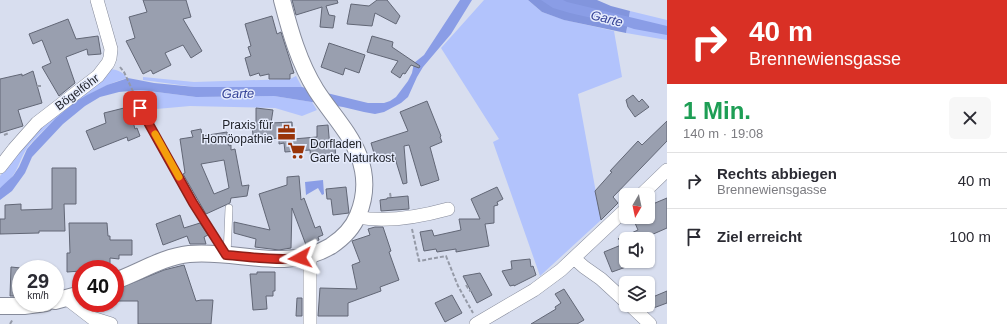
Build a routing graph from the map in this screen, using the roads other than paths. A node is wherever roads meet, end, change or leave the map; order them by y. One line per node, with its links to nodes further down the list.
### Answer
1 (97, 0): 4 (street, Bögelföhr)
2 (282, 0): 10 (street)
3 (140, 108): 11 (lane)
4 (0, 167)
5 (667, 170): 6 (street)
6 (648, 188)
7 (229, 208): 11 (lane)
8 (448, 209): 10 (street)
9 (619, 216): 13 (street)
10 (357, 217): 12 (street)
11 (226, 255): 12 (street); 14 (street)
12 (310, 256): 22 (street)
13 (575, 259): 15 (street); 20 (street)
14 (124, 277)
15 (619, 296)
16 (67, 298): 21 (street)
17 (0, 306): 18 (street)
18 (12, 306)
19 (637, 312): 23 (street)
20 (477, 323)
21 (111, 324)
22 (310, 324)
23 (650, 324)

